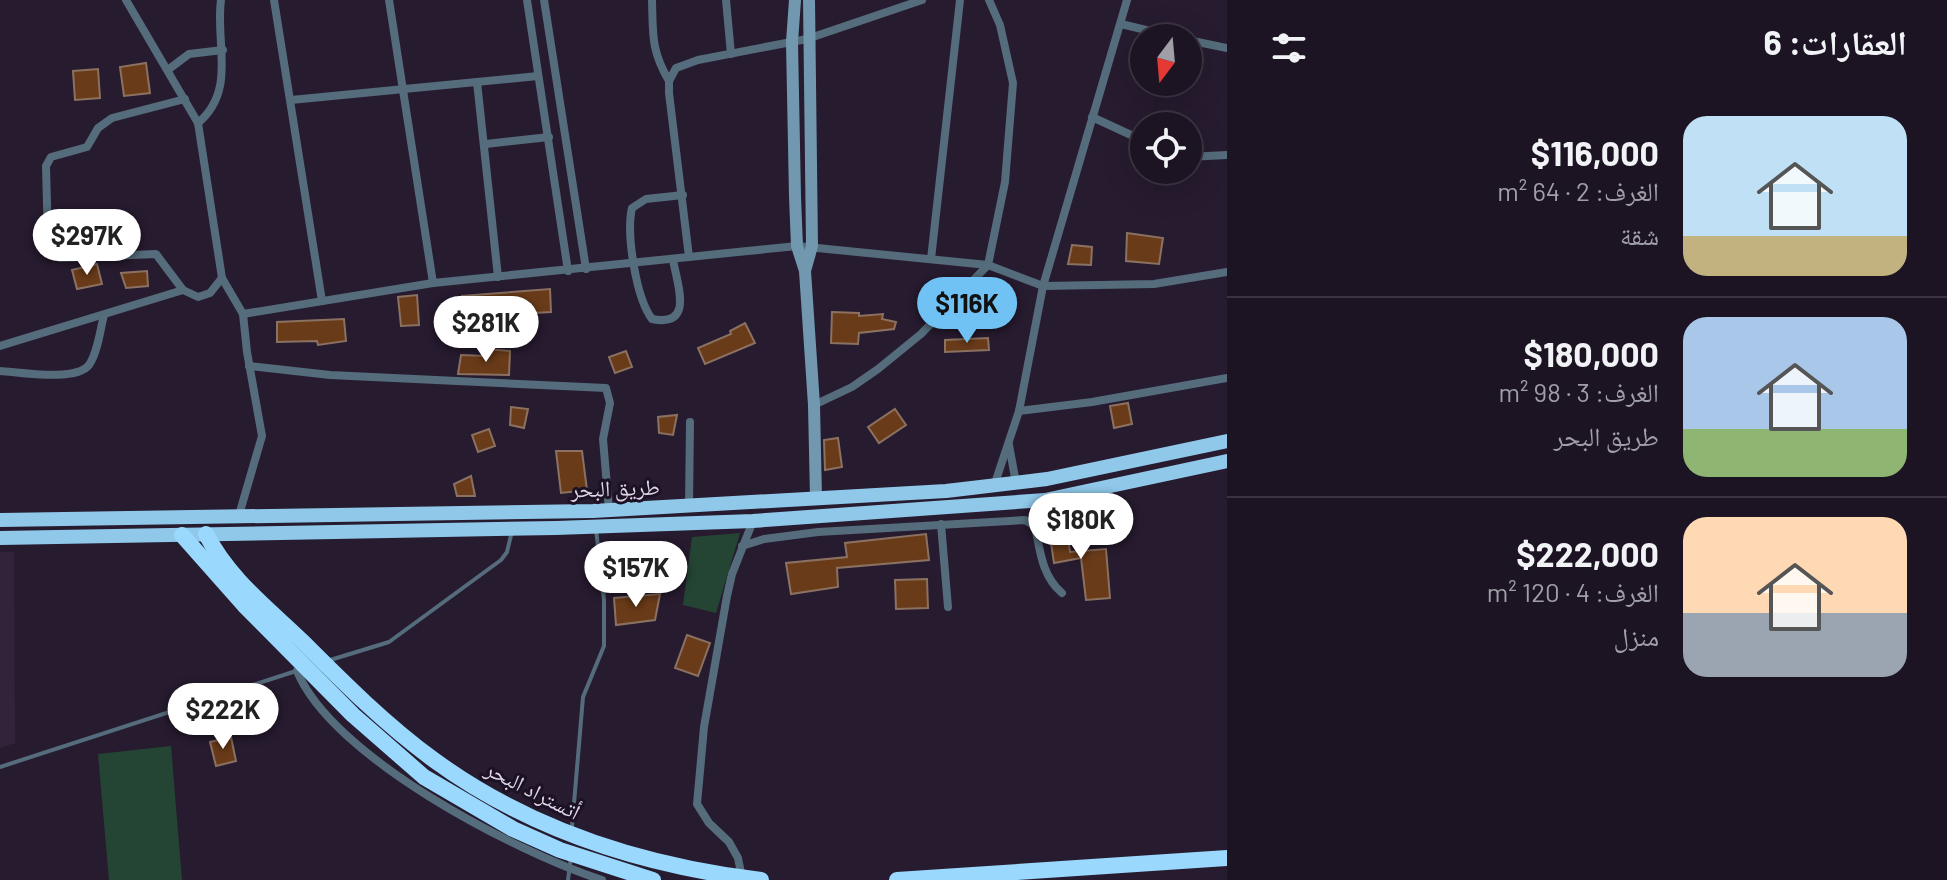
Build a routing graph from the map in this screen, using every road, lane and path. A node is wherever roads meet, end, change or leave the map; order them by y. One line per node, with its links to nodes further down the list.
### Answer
1 (126, 0): 23 (street)
2 (221, 0): 21 (street)
3 (274, 0): 29 (street)
4 (389, 0): 27 (street)
5 (527, 0): 24 (street)
6 (544, 0): 45 (street)
7 (652, 0): 25 (street)
8 (726, 0): 22 (street)
9 (795, 0): 18 (main road)
10 (809, 0): 17 (main road)
11 (922, 0): 17 (street)
12 (960, 0): 42 (street)
13 (989, 0): 44 (street)
14 (1127, 0): 15 (street)
15 (1121, 24): 16 (street); 30 (street)
16 (1130, 26)
17 (807, 39): 18 (street); 39 (main road)
18 (792, 42): 22 (street); 38 (main road)
19 (1202, 43): 20 (street)
20 (1227, 48)
21 (223, 50): 23 (street); 31 (street)
22 (731, 54): 25 (street)
23 (169, 69): 28 (street)
24 (538, 76): 26 (street); 33 (street)
25 (669, 81): 37 (street)
26 (477, 82): 27 (street); 34 (street)
27 (404, 89): 29 (street); 51 (street)
28 (185, 99): 31 (street); 53 (street)
29 (291, 100): 54 (street)
30 (1092, 117): 32 (street); 52 (street)
31 (198, 123): 50 (street)
32 (1130, 135)
33 (549, 137): 34 (street); 46 (street)
34 (486, 144): 49 (street)
35 (1227, 155): 36 (street)
36 (1202, 156)
37 (683, 195): 40 (street); 43 (street)
38 (797, 246): 39 (street); 40 (street); 47 (main road)
39 (812, 246): 42 (street); 47 (main road)
40 (689, 257): 41 (street)
41 (673, 259): 43 (street); 43 (street)
42 (931, 259): 44 (street)
43 (635, 263): 45 (street)
44 (988, 265): 52 (street); 61 (street)
45 (586, 269): 46 (street)
46 (568, 271): 49 (street)
47 (805, 271): 61 (main road)
48 (1227, 272): 52 (street)
49 (498, 277): 51 (street)
50 (222, 278): 53 (street); 55 (street)
51 (433, 283): 54 (street)
52 (1043, 286): 62 (street)
53 (183, 290): 56 (street)
54 (322, 301): 55 (street)
55 (243, 314): 58 (street)
56 (104, 315): 57 (street); 59 (street)
57 (0, 346)
58 (249, 366): 71 (street); 72 (street)
59 (0, 371)
60 (1227, 378): 62 (street)
61 (814, 405): 69 (main road)
62 (1019, 411): 65 (street)
63 (690, 422): 70 (street)
64 (1227, 441): 67 (highway, طريق البحر)
65 (1009, 444): 67 (street); 68 (street)
66 (1227, 461): 75 (highway, طريق البحر)
67 (1016, 483): 68 (highway, طريق البحر)
68 (994, 486): 69 (highway, طريق البحر)
69 (816, 498): 70 (highway, طريق البحر)
70 (689, 507): 71 (highway, طريق البحر)
71 (609, 510): 72 (highway, طريق البحر)
72 (239, 515): 73 (highway, طريق البحر)
73 (206, 516): 74 (highway, طريق البحر); 81 (highway)
74 (129, 517): 76 (highway, طريق البحر); 84 (highway)
75 (796, 518): 77 (highway, طريق البحر); 83 (street)
76 (0, 520)
77 (753, 521): 79 (highway, طريق البحر); 86 (street)
78 (941, 524): 83 (street); 87 (street); 88 (street)
79 (596, 527): 80 (highway, طريق البحر); 92 (lane)
80 (512, 528): 81 (highway, طريق البحر); 89 (lane)
81 (206, 534): 82 (highway, طريق البحر); 89 (highway)
82 (182, 535): 84 (highway, طريق البحر); 89 (highway)
83 (795, 535): 86 (street)
84 (129, 537): 85 (highway, طريق البحر)
85 (0, 538)
86 (742, 546): 96 (street)
87 (1062, 593)
88 (948, 607)
89 (309, 667): 90 (lane); 92 (street); 95 (highway, أتستراد البحر); 97 (highway, أتستراد البحر)
90 (0, 767)
91 (1227, 858): 98 (highway)
92 (569, 869): 93 (lane); 94 (street)
93 (568, 880)
94 (602, 880)
95 (653, 880)
96 (743, 880)
97 (761, 880)
98 (897, 880)

